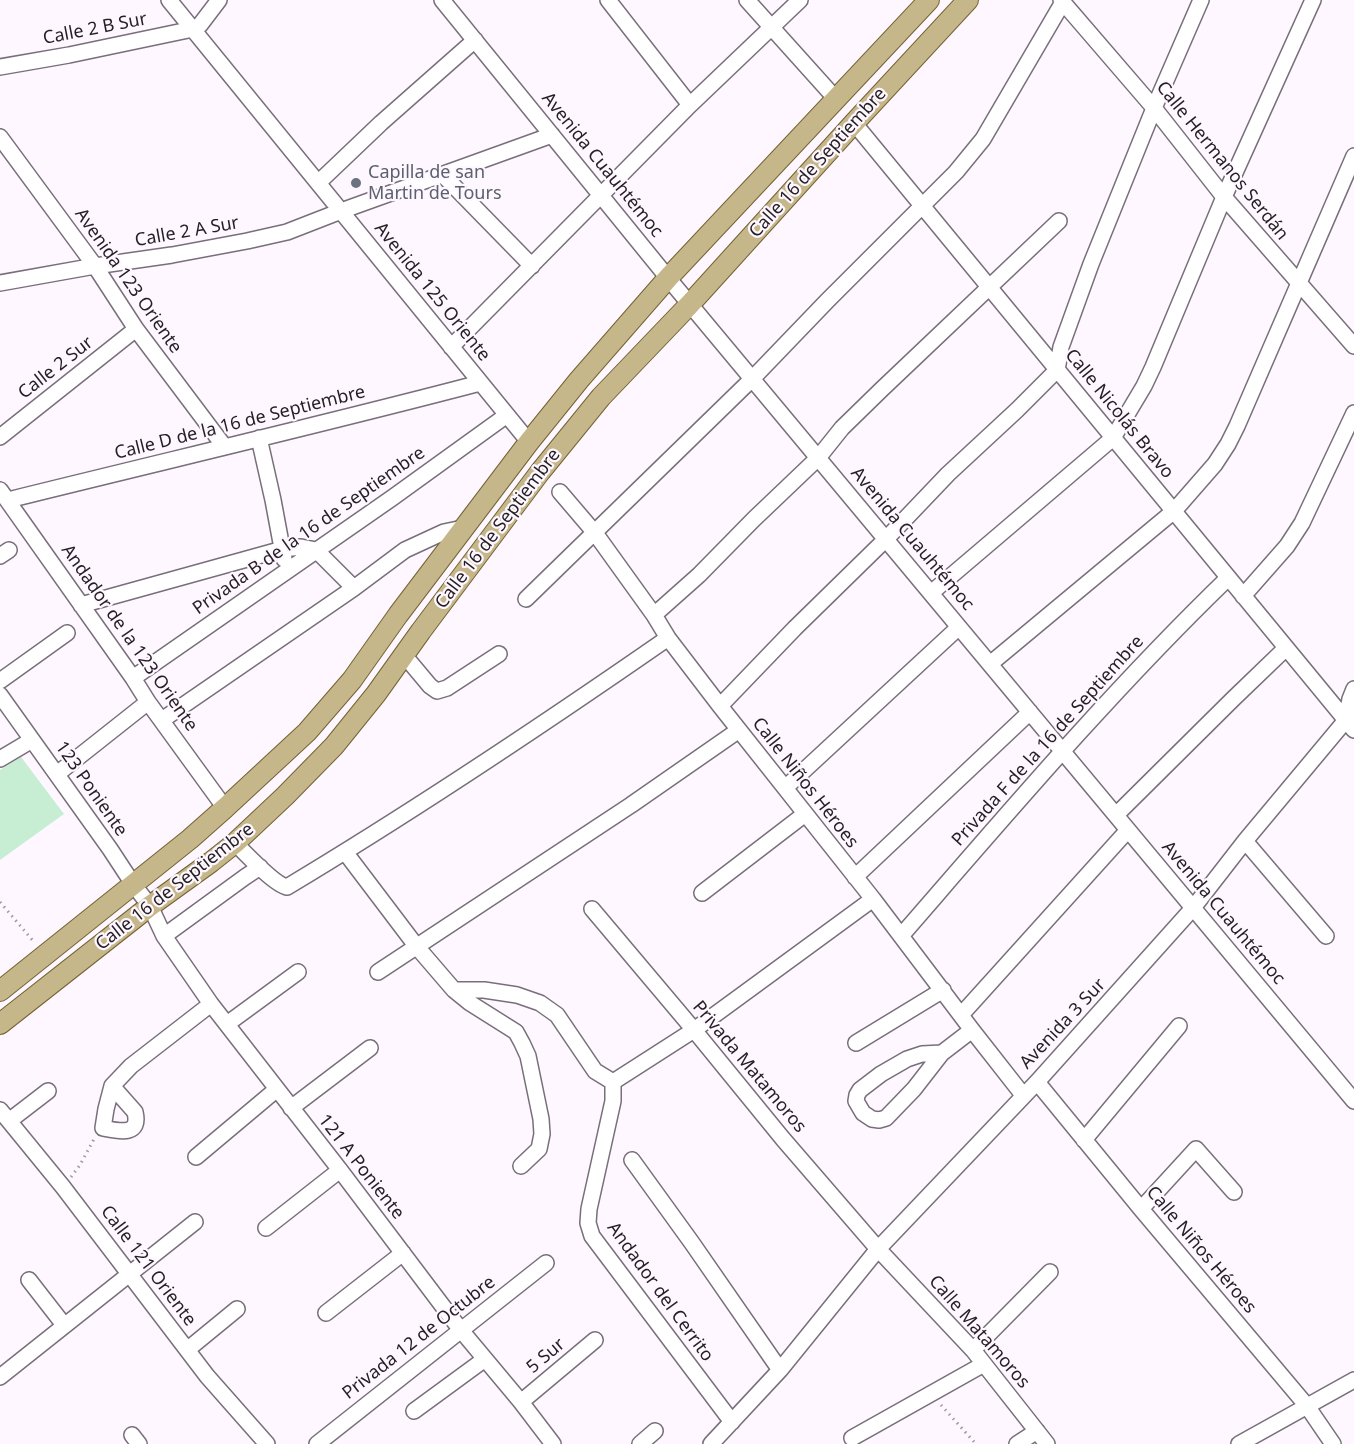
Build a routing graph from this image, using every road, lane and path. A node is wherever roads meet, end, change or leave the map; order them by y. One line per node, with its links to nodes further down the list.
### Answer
1 (169, 0): 13 (street, Avenida 125 Oriente)
2 (219, 0): 13 (street)
3 (442, 0): 14 (street, Avenida Cuauhtémoc)
4 (608, 0): 17 (street)
5 (747, 0): 12 (street)
6 (800, 0): 12 (street)
7 (929, 0): 16 (main road, Calle 16 de Septiembre)
8 (968, 0): 19 (main road, Calle 16 de Septiembre)
9 (1201, 0): 18 (street)
10 (1313, 0): 26 (street)
11 (1062, 1): 18 (street, Calle Hermanos Serdán); 27 (street)
12 (771, 27): 16 (street); 17 (street)
13 (193, 29): 15 (street, Calle 2 B Sur); 24 (street, Avenida 125 Oriente)
14 (475, 40): 20 (street, Avenida Cuauhtémoc); 24 (street)
15 (0, 67)
16 (836, 99): 32 (main road, Calle 16 de Septiembre)
17 (690, 105): 25 (street)
18 (1154, 108): 26 (street, Calle Hermanos Serdán); 40 (street)
19 (854, 123): 27 (street, Calle Nicolás Bravo); 36 (main road, Calle 16 de Septiembre)
20 (552, 135): 23 (street, Calle 2 A Sur); 25 (street, Avenida Cuauhtémoc)
21 (0, 137): 30 (street, Avenida 123 Oriente)
22 (1354, 156): 33 (street)
23 (443, 175): 28 (street, Calle 2 A Sur); 31 (street)
24 (318, 183): 28 (street, Avenida 125 Oriente)
25 (601, 195): 31 (street); 32 (street, Avenida Cuauhtémoc)
26 (1224, 197): 33 (street, Calle Hermanos Serdán); 47 (street)
27 (922, 206): 35 (street, Calle Nicolás Bravo); 41 (street)
28 (341, 211): 30 (street, Calle 2 A Sur); 39 (street, Avenida 125 Oriente)
29 (1059, 221): 35 (street)
30 (95, 266): 34 (street, Calle 2 A Sur); 37 (street, Avenida 123 Oriente)
31 (531, 266): 39 (street)
32 (668, 278): 36 (street, Avenida Cuauhtémoc); 48 (main road, Calle 16 de Septiembre)
33 (1298, 282): 38 (street, Calle Hermanos Serdán); 53 (street)
34 (0, 283)
35 (989, 288): 40 (street, Calle Nicolás Bravo); 50 (street)
36 (690, 304): 41 (street, Avenida Cuauhtémoc); 72 (main road, Calle 16 de Septiembre)
37 (136, 329): 45 (street, Calle 2 Sur); 49 (street, Avenida 123 Oriente)
38 (1354, 346)
39 (451, 347): 42 (street, Avenida 125 Oriente)
40 (1057, 370): 47 (street, Calle Nicolás Bravo); 56 (street)
41 (752, 379): 50 (street, Avenida Cuauhtémoc); 55 (street)
42 (480, 383): 44 (street, Avenida 125 Oriente); 46 (street, Calle D de la 16 de Septiembre)
43 (1354, 413): 63 (street)
44 (507, 416): 48 (street, Avenida 125 Oriente); 58 (street, Privada B de la 16 de Septiembre)
45 (0, 437)
46 (259, 438): 49 (street, Calle D de la 16 de Septiembre); 57 (street)
47 (1113, 438): 53 (street, Calle Nicolás Bravo); 62 (street)
48 (529, 442): 54 (main road, Calle 16 de Septiembre)
49 (224, 446): 52 (street, Calle D de la 16 de Septiembre)
50 (818, 458): 56 (street, Avenida Cuauhtémoc); 66 (street)
51 (560, 492): 55 (street, Calle Niños Héroes)
52 (4, 495): 65 (street, Andador de la 123 Oriente)
53 (1174, 511): 60 (street, Calle Nicolás Bravo); 73 (street)
54 (463, 528): 61 (street); 89 (main road, Calle 16 de Septiembre)
55 (595, 533): 64 (street); 66 (street, Calle Niños Héroes)
56 (885, 539): 62 (street, Avenida Cuauhtémoc); 79 (street)
57 (283, 549): 58 (street); 59 (street); 65 (street)
58 (316, 550): 59 (street, Privada B de la 16 de Septiembre); 61 (street)
59 (286, 570): 74 (street, Privada B de la 16 de Septiembre)
60 (1228, 578): 63 (street, Calle Nicolás Bravo); 85 (street, Privada F de la 16 de Septiembre)
61 (354, 588): 81 (street)
62 (931, 593): 67 (street, Avenida Cuauhtémoc)
63 (1244, 596): 70 (street, Calle Nicolás Bravo)
64 (526, 599)
65 (81, 605): 74 (street, Andador de la 123 Oriente)
66 (654, 615): 69 (street, Calle Niños Héroes)
67 (959, 627): 73 (street, Avenida Cuauhtémoc); 88 (street)
68 (67, 633): 75 (street)
69 (668, 638): 79 (street, Calle Niños Héroes); 95 (street)
70 (1286, 648): 82 (street, Calle Nicolás Bravo); 91 (street)
71 (499, 654): 72 (street)
72 (404, 655): 94 (main road, Calle 16 de Septiembre)
73 (990, 664): 80 (street, Avenida Cuauhtémoc)
74 (133, 678): 78 (street, Andador de la 123 Oriente)
75 (0, 681)
76 (1354, 689): 82 (street, Avenida 3 Sur)
77 (0, 695): 84 (street, 123 Poniente)
78 (148, 702): 81 (street, Andador de la 123 Oriente); 87 (street)
79 (720, 706): 83 (street, Calle Niños Héroes)
80 (1030, 712): 85 (street, Avenida Cuauhtémoc); 97 (street)
81 (162, 720): 89 (street, Andador de la 123 Oriente)
82 (1350, 725): 93 (street, Avenida 3 Sur)
83 (739, 730): 88 (street, Calle Niños Héroes); 108 (street)
84 (32, 740): 86 (street); 87 (street, 123 Poniente)
85 (1062, 751): 91 (street, Avenida Cuauhtémoc); 106 (street, Privada F de la 16 de Septiembre)
86 (0, 759)
87 (57, 774): 98 (street, 123 Poniente)
88 (785, 788): 90 (street, Calle Niños Héroes)
89 (225, 808): 98 (main road, Calle 16 de Septiembre)
90 (805, 814): 97 (street, Calle Niños Héroes); 99 (street)
91 (1116, 815): 92 (street, Avenida Cuauhtémoc)
92 (1128, 830): 103 (street, Avenida Cuauhtémoc); 116 (street)
93 (1245, 841): 103 (street, Avenida 3 Sur); 107 (street)
94 (235, 843): 96 (street); 102 (main road, Calle 16 de Septiembre)
95 (345, 852): 96 (street); 108 (street)
96 (260, 867): 105 (street)
97 (855, 877): 100 (street, Calle Niños Héroes)
98 (133, 884): 102 (street, 123 Poniente); 109 (main road, Calle 16 de Septiembre)
99 (702, 893)
100 (873, 900): 106 (street, Calle Niños Héroes); 120 (street)
101 (0, 902): 109 (path)
102 (150, 906): 105 (street, 121 A Poniente); 117 (main road, Calle 16 de Septiembre)
103 (1193, 908): 126 (street, Avenida 3 Sur); 131 (street, Avenida Cuauhtémoc)
104 (592, 909): 120 (street, Privada Matamoros)
105 (164, 936): 115 (street, 121 A Poniente)
106 (901, 936): 113 (street, Calle Niños Héroes)
107 (1326, 936)
108 (417, 947): 111 (street); 112 (street)
109 (45, 956): 114 (main road, Calle 16 de Septiembre)
110 (298, 972): 118 (street)
111 (378, 972)
112 (454, 990): 125 (street); 138 (street)
113 (943, 990): 116 (street, Calle Niños Héroes); 122 (street)
114 (0, 991)
115 (211, 1004): 118 (street, 121 A Poniente); 127 (street)
116 (961, 1015): 121 (street, Calle Niños Héroes)
117 (0, 1024)
118 (227, 1024): 128 (street, 121 A Poniente)
119 (1179, 1026): 135 (street)
120 (694, 1030): 125 (street); 145 (street, Privada Matamoros)
121 (972, 1030): 124 (street); 130 (street, Calle Niños Héroes)
122 (856, 1043)
123 (370, 1047): 132 (street)
124 (942, 1053): 124 (street)
125 (613, 1082): 167 (street, Andador del Cerrito)
126 (1037, 1082): 130 (street, Avenida 3 Sur); 135 (street, Calle Niños Héroes)
127 (112, 1086): 134 (street); 134 (street)
128 (277, 1089): 132 (street, 121 A Poniente); 136 (street)
129 (48, 1091): 133 (street)
130 (1023, 1095): 145 (street, Avenida 3 Sur)
131 (1354, 1101)
132 (291, 1108): 139 (street, 121 A Poniente)
133 (5, 1115): 140 (street, Calle 121 Oriente)
134 (103, 1128): 140 (path)
135 (1083, 1140): 142 (street, Calle Niños Héroes)
136 (196, 1157)
137 (632, 1160): 160 (street)
138 (521, 1166)
139 (340, 1170): 144 (street); 146 (street, 121 A Poniente)
140 (63, 1187): 149 (street, Calle 121 Oriente)
141 (1234, 1192): 142 (street)
142 (1141, 1209): 165 (street, Calle Niños Héroes)
143 (195, 1222): 149 (street)
144 (266, 1228)
145 (878, 1249): 157 (street, Calle Matamoros); 160 (street, Avenida 3 Sur)
146 (403, 1253): 152 (street); 154 (street, 121 A Poniente)
147 (546, 1263): 154 (street, Privada 12 de Octubre)
148 (1050, 1272): 157 (street)
149 (128, 1274): 153 (street); 156 (street, Calle 121 Oriente)
150 (29, 1280): 153 (street)
151 (237, 1309): 156 (street)
152 (326, 1313)
153 (64, 1325): 161 (street)
154 (460, 1329): 158 (street, 121 A Poniente); 172 (street, Privada 12 de Octubre)
155 (595, 1340): 164 (street, 5 Sur)
156 (187, 1350): 171 (street, Calle 121 Oriente)
157 (973, 1350): 159 (street, Calle Matamoros)
158 (485, 1359): 164 (street, 121 A Poniente); 166 (street)
159 (984, 1364): 163 (street); 169 (street, Calle Matamoros)
160 (780, 1370): 167 (street, Avenida 3 Sur)
161 (0, 1377)
162 (1354, 1380): 165 (street)
163 (932, 1394): 170 (street); 176 (path)
164 (521, 1402): 173 (street, 121 A Poniente)
165 (1307, 1406): 179 (street); 180 (street, Calle Niños Héroes)
166 (414, 1411)
167 (732, 1422): 175 (street, Avenida 3 Sur)
168 (655, 1431): 174 (street)
169 (1037, 1431): 177 (street); 178 (street, Calle Matamoros)
170 (852, 1438)
171 (267, 1444)
172 (317, 1444)
173 (553, 1444)
174 (640, 1444)
175 (711, 1444)
176 (975, 1444)
177 (1017, 1444)
178 (1047, 1444)
179 (1239, 1444)
180 (1333, 1444)

